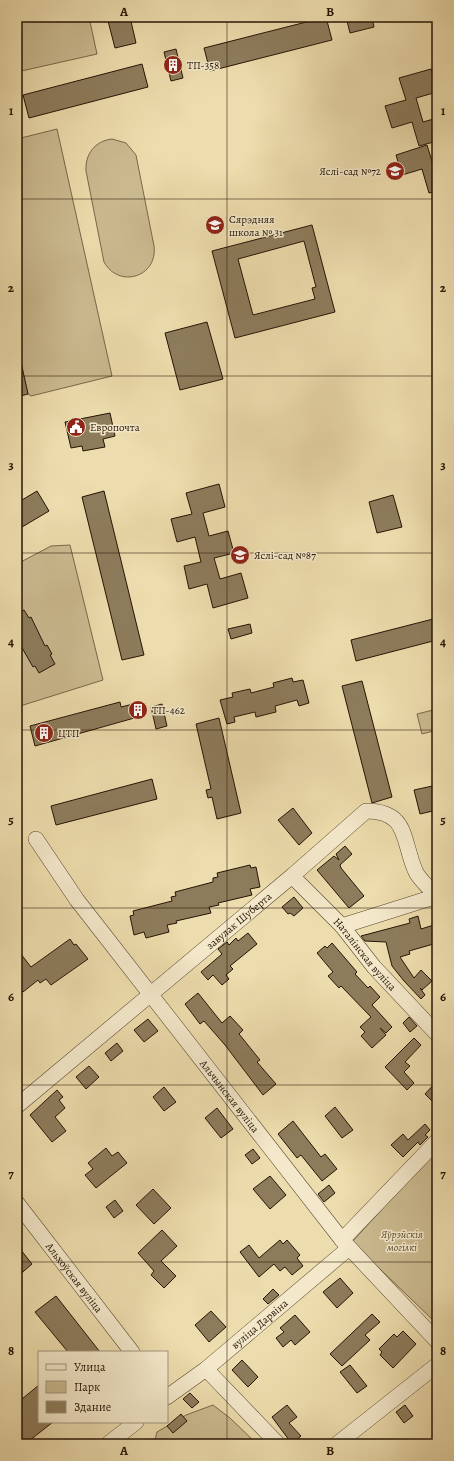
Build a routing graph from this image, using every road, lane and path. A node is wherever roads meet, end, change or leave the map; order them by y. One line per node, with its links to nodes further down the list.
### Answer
1 (36, 839): 5 (street, Альчынская вуліца)
2 (292, 876): 3 (street, завулак Шуберта); 4 (street, Наталінская вуліца); 5 (street, завулак Шуберта)
3 (437, 896): 4 (street)
4 (342, 926): 6 (street, Наталінская вуліца)
5 (151, 994): 7 (street, завулак Шуберта); 10 (street, Альчынская вуліца)
6 (437, 1034)
7 (17, 1106)
8 (437, 1141): 10 (street, вуліца Дарвіна)
9 (17, 1203): 12 (street, Альхоўская вуліца)
10 (345, 1244): 11 (street, Альчынская вуліца); 14 (street, вуліца Дарвіна)
11 (437, 1341)
12 (131, 1351)
13 (437, 1365): 19 (street)
14 (206, 1369): 15 (street, вуліца Дарвіна); 18 (street)
15 (168, 1396)
16 (135, 1423): 17 (street)
17 (108, 1444)
18 (278, 1444)
19 (337, 1444)

